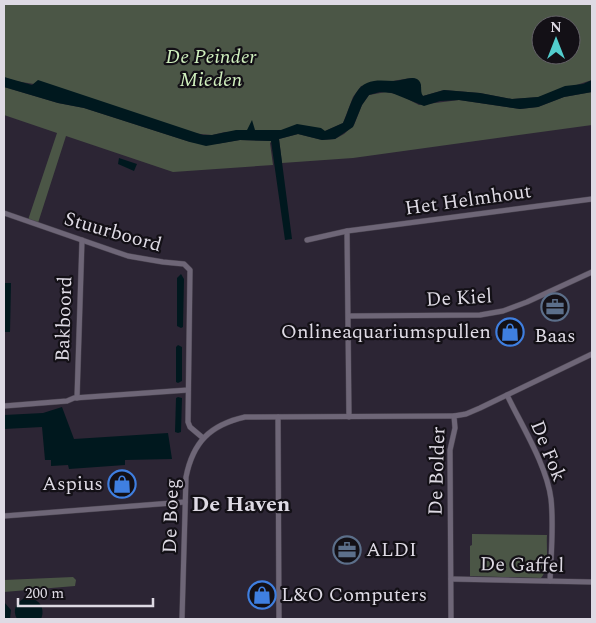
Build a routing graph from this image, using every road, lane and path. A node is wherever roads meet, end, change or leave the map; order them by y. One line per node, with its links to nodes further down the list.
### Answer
1 (592, 199): 3 (street, Het Helmhout)
2 (4, 213): 4 (street, Stuurboord)
3 (348, 231): 5 (street, Het Helmhout); 7 (street)
4 (82, 240): 9 (street, Stuurboord); 11 (street, Bakboord)
5 (307, 240)
6 (592, 272): 7 (street, De Kiel)
7 (349, 316): 15 (street)
8 (592, 354): 10 (street, De Bolder)
9 (188, 390): 11 (street); 16 (street, Stuurboord)
10 (507, 395): 13 (street, De Bolder); 20 (street, De Fok)
11 (77, 398): 12 (street)
12 (4, 406)
13 (454, 416): 15 (street); 19 (street, De Bolder)
14 (278, 417): 15 (street); 16 (street, De Boeg); 23 (street)
15 (349, 417)
16 (203, 438): 17 (street, De Boeg)
17 (185, 502): 18 (street); 22 (street, De Boeg)
18 (4, 516)
19 (450, 579): 20 (street, De Gaffel); 24 (street, De Bolder)
20 (550, 581): 21 (street, De Gaffel)
21 (592, 582)
22 (182, 619)
23 (279, 619)
24 (451, 619)

